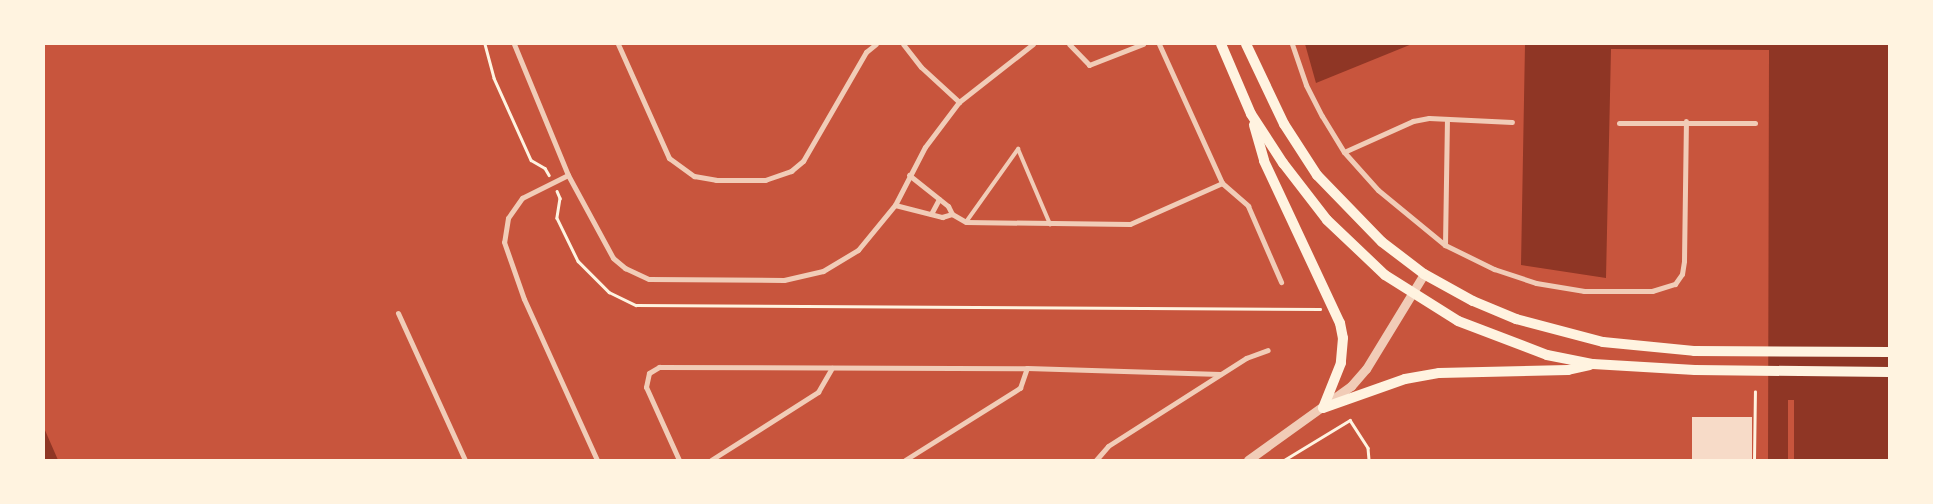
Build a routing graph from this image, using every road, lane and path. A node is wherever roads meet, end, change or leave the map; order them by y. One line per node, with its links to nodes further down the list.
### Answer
1 (485, 44): 23 (path)
2 (514, 44): 21 (street)
3 (618, 44): 4 (street)
4 (876, 44)
5 (903, 44): 13 (street)
6 (1033, 44): 13 (street)
7 (1068, 44): 8 (street)
8 (1143, 44)
9 (1159, 44): 24 (street)
10 (1221, 44): 14 (main road)
11 (1246, 44): 32 (main road)
12 (1292, 44): 20 (street)
13 (959, 102): 22 (street)
14 (1251, 114): 34 (main road); 35 (main road)
15 (1447, 120): 16 (street); 20 (street); 31 (street)
16 (1512, 122)
17 (1686, 122): 18 (street); 19 (street); 31 (street)
18 (1619, 123)
19 (1755, 124)
20 (1344, 152): 31 (street)
21 (568, 176): 23 (street); 26 (street)
22 (909, 176): 25 (street); 26 (street)
23 (553, 183): 35 (path); 47 (street)
24 (1222, 183): 30 (street); 33 (street)
25 (939, 199): 27 (street); 28 (street)
26 (895, 205): 27 (street)
27 (931, 214): 28 (street)
28 (952, 214): 29 (street)
29 (966, 222): 30 (street); 30 (lane)
30 (1050, 224)
31 (1445, 245)
32 (1424, 274): 34 (street); 38 (main road)
33 (1281, 282)
34 (1412, 294): 39 (main road); 45 (street)
35 (1334, 308): 45 (main road)
36 (398, 312): 46 (street)
37 (1268, 350): 43 (street)
38 (1889, 352)
39 (1593, 364): 42 (main road); 45 (main road)
40 (832, 368): 41 (street); 48 (street); 49 (street)
41 (1027, 368): 43 (street); 50 (street)
42 (1889, 372)
43 (1220, 374): 51 (street)
44 (1755, 392): 55 (path)
45 (1324, 408): 52 (street)
46 (465, 460)
47 (597, 460)
48 (679, 460)
49 (711, 460)
50 (905, 460)
51 (1096, 460)
52 (1248, 460)
53 (1284, 460): 54 (path)
54 (1369, 460)
55 (1754, 460)

